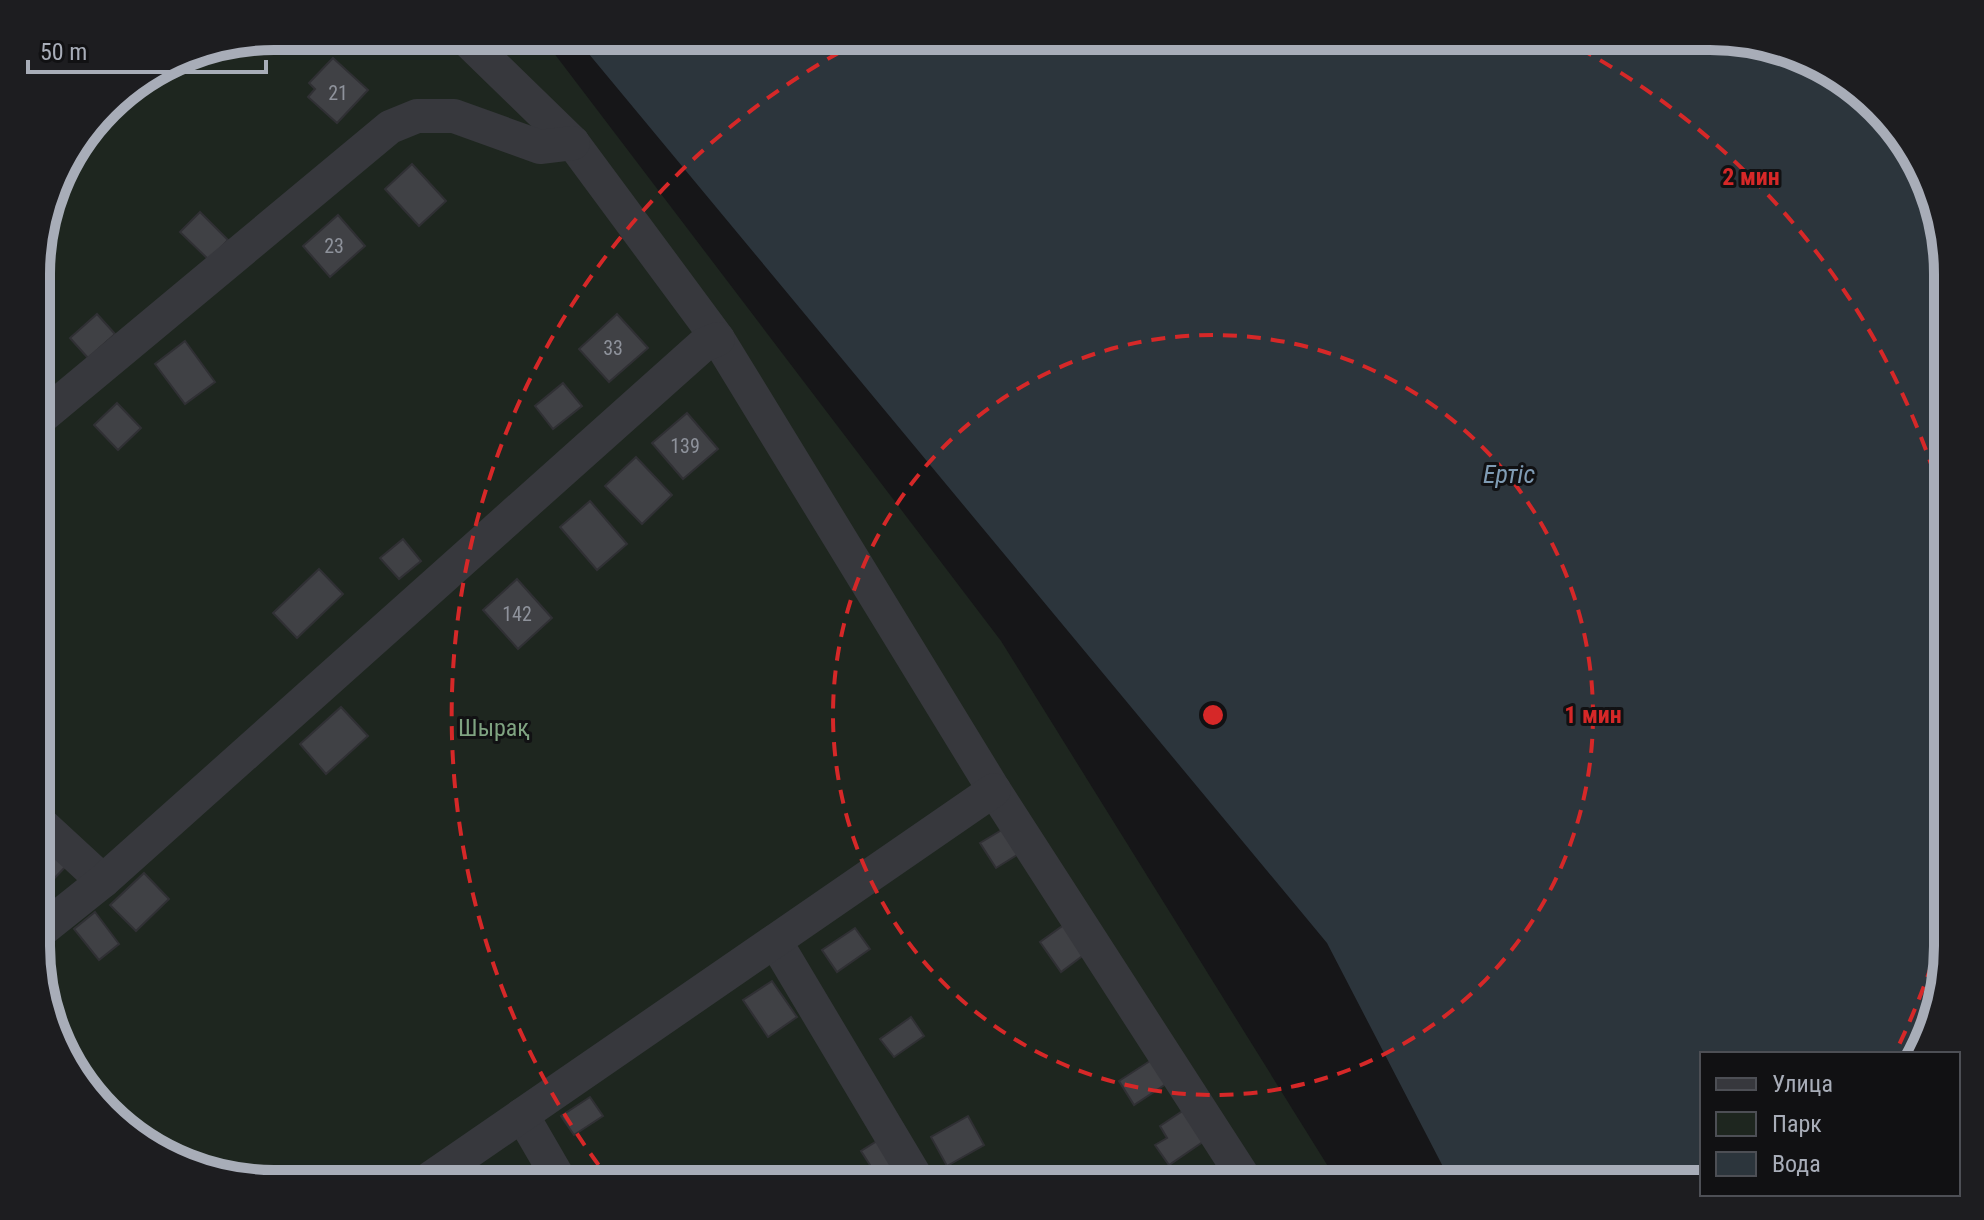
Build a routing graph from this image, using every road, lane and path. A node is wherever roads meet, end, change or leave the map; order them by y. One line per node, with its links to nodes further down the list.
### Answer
1 (477, 50): 2 (street)
2 (573, 143): 3 (street); 4 (street)
3 (718, 339): 5 (street); 7 (street)
4 (50, 410)
5 (994, 790): 9 (street); 14 (street)
6 (50, 832): 7 (street)
7 (103, 881): 8 (street)
8 (50, 923)
9 (775, 941): 10 (street); 13 (street)
10 (522, 1115): 11 (street); 12 (street)
11 (442, 1170)
12 (554, 1170)
13 (912, 1170)
14 (1239, 1170)

